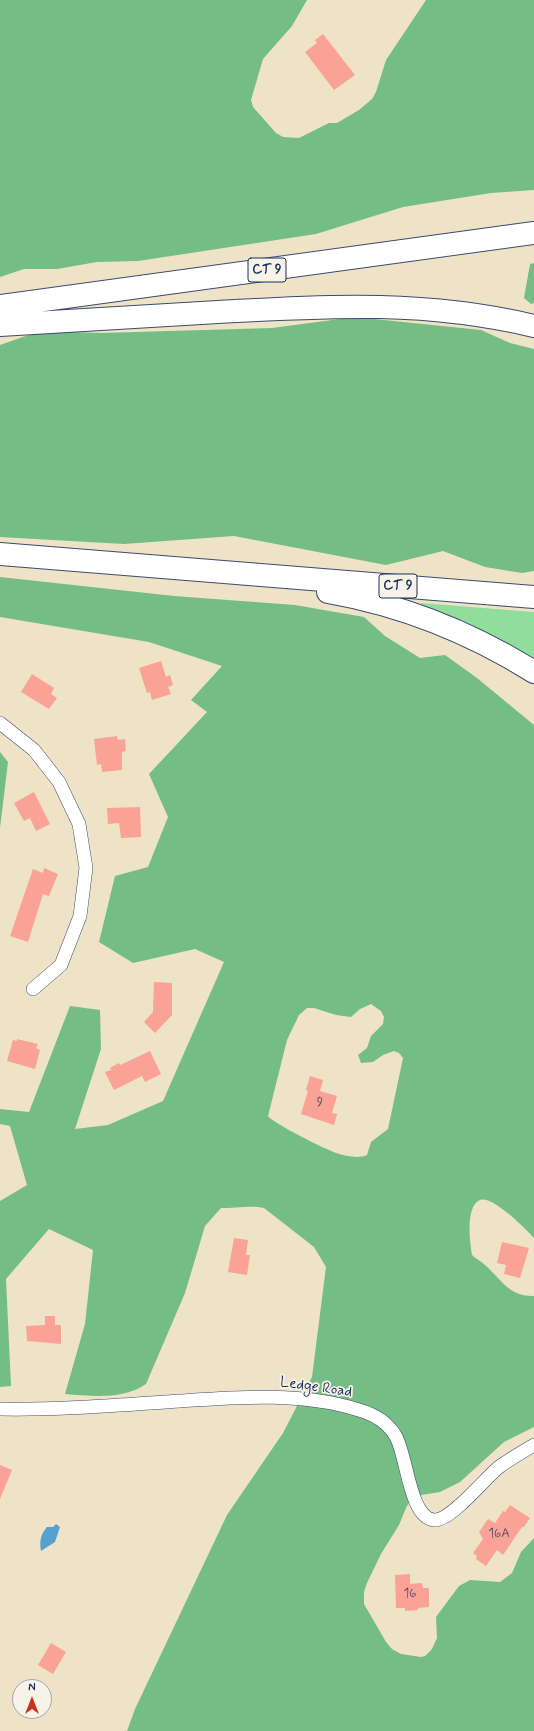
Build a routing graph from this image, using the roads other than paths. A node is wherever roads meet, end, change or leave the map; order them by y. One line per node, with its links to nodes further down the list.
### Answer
1 (534, 233): 2 (highway, CT 9)
2 (0, 306)
3 (0, 325): 4 (highway)
4 (534, 326)
5 (0, 554): 6 (highway, CT 9)
6 (261, 575): 7 (highway, CT 9); 8 (highway)
7 (534, 597)
8 (534, 672)
9 (0, 723): 10 (street)
10 (33, 988)
11 (0, 1409): 12 (street, Ledge Road)
12 (534, 1445)

